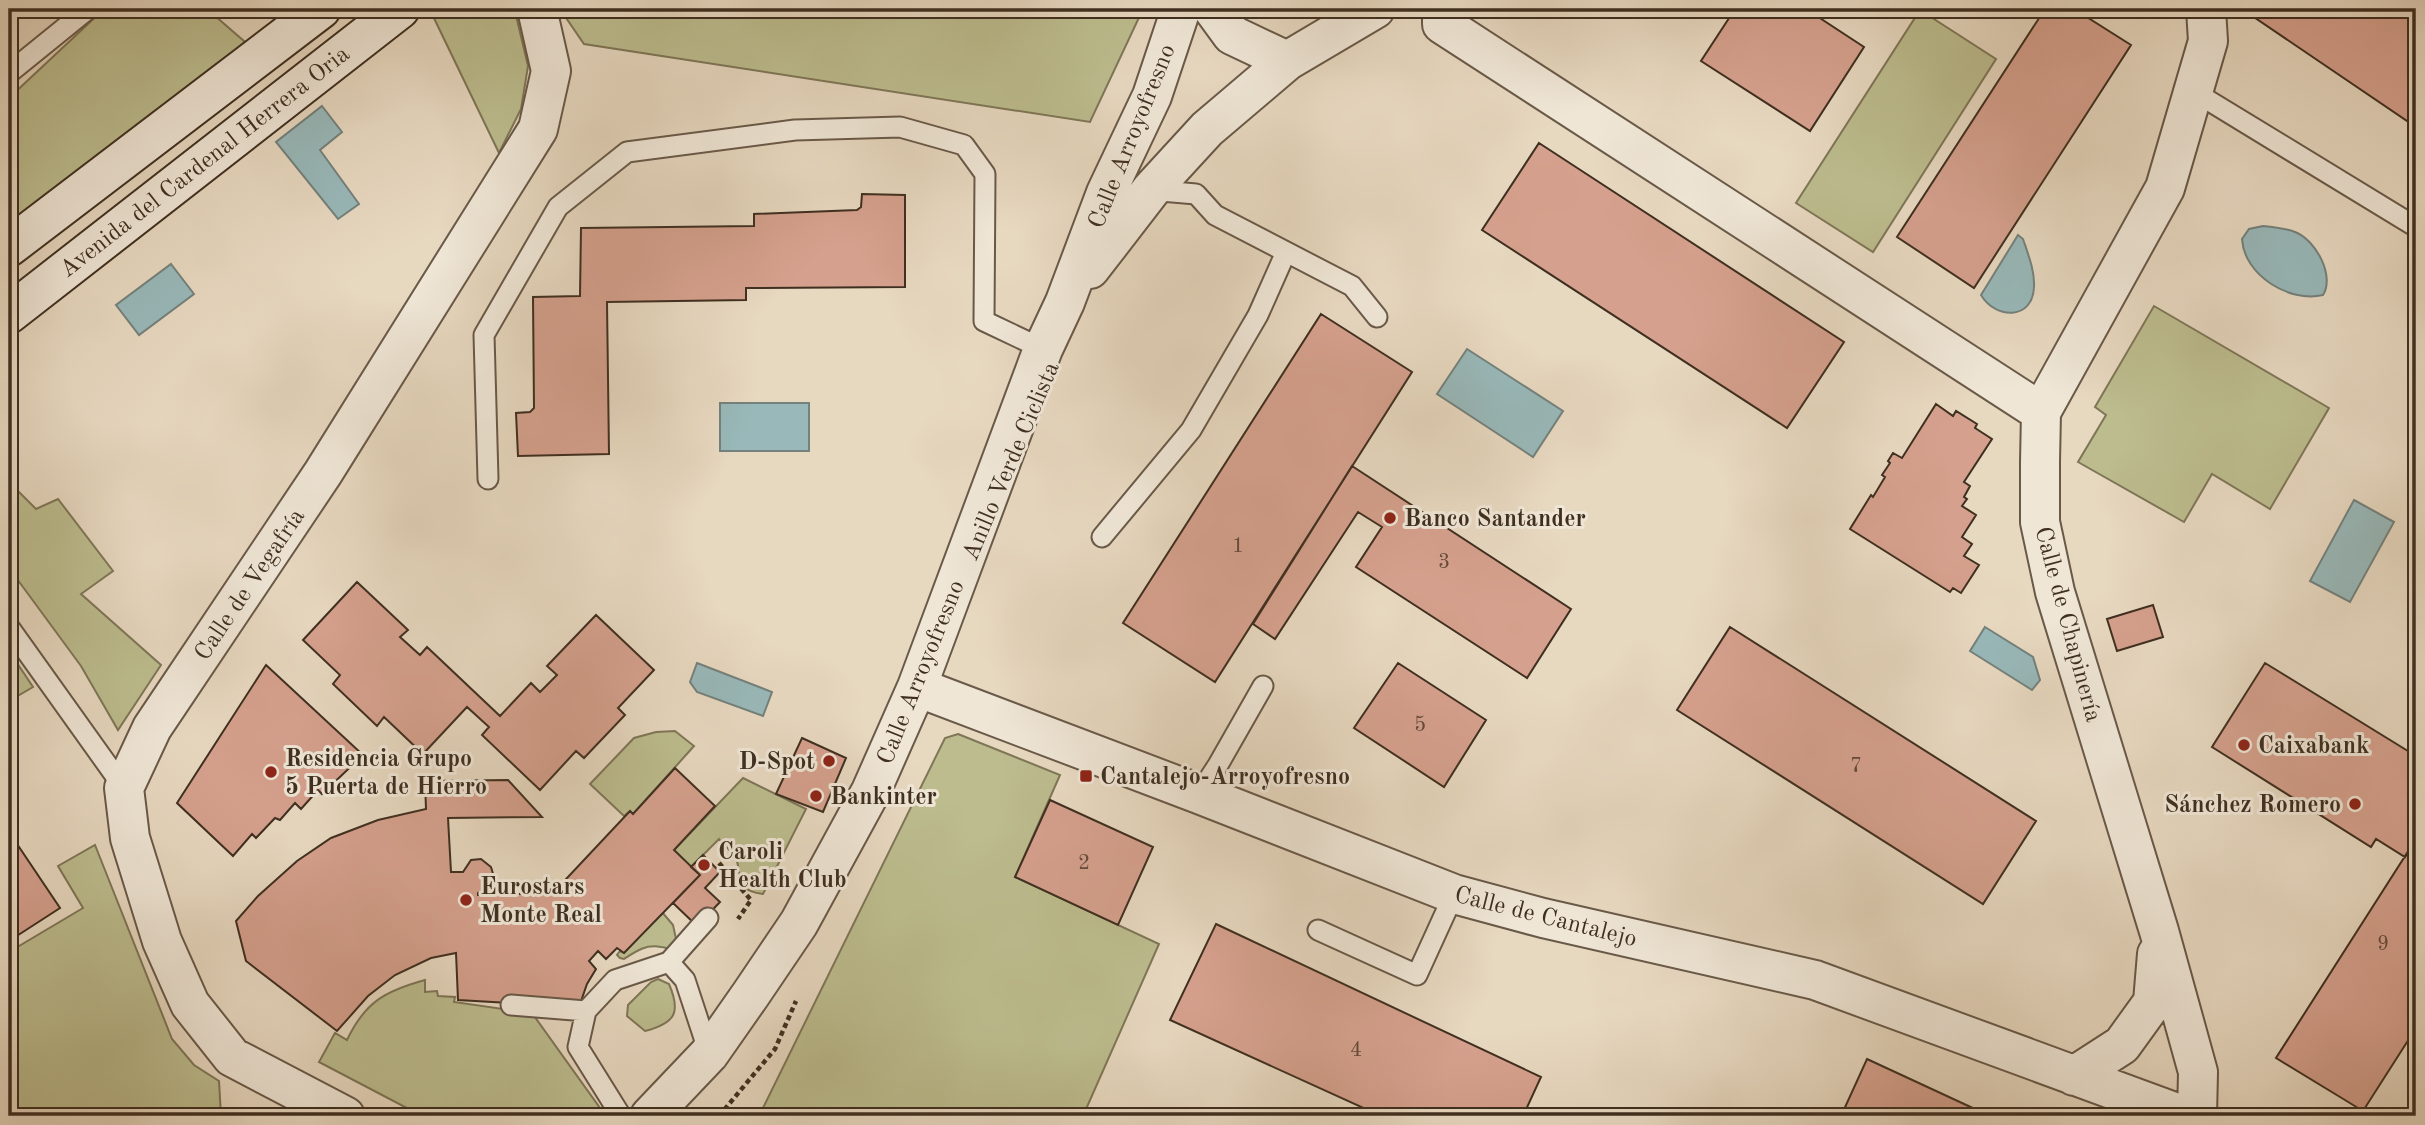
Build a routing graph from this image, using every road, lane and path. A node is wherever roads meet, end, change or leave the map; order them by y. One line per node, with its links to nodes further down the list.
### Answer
1 (88, 9): 11 (lane)
2 (321, 9): 18 (street, Avenida del Cardenal Herrera Oria)
3 (400, 9): 21 (street, Avenida del Cardenal Herrera Oria)
4 (537, 9): 30 (street, Calle de Vegafría)
5 (1181, 9): 13 (street, Calle Arroyofresno)
6 (1213, 9): 10 (street)
7 (1375, 9): 10 (street, Calle Arroyofresno)
8 (1442, 9): 24 (street)
9 (2206, 9): 12 (street, Calle de Chapinería)
10 (1287, 61): 14 (street, Calle Arroyofresno)
11 (9, 73)
12 (2193, 91): 17 (lane); 24 (street, Calle de Chapinería)
13 (1152, 96): 14 (street); 16 (street, Calle Arroyofresno)
14 (1207, 129): 15 (street, Calle Arroyofresno)
15 (1151, 190): 16 (lane); 19 (lane); 20 (street, Calle Arroyofresno)
16 (1106, 193): 20 (street, Calle Arroyofresno)
17 (2416, 227)
18 (24, 229)
19 (1286, 251): 22 (lane); 26 (lane)
20 (1065, 302): 23 (street, Calle Arroyofresno)
21 (9, 313)
22 (1377, 317)
23 (1043, 349): 25 (lane); 29 (street, Calle Arroyofresno)
24 (2041, 412): 35 (street, Calle de Chapinería)
25 (488, 479)
26 (1102, 537)
27 (9, 627): 30 (lane)
28 (1263, 686): 31 (lane)
29 (917, 687): 31 (street, Calle de Cantalejo); 40 (street, Calle Arroyofresno)
30 (124, 788): 42 (street)
31 (1199, 794): 32 (street, Calle de Cantalejo)
32 (1454, 894): 34 (lane); 41 (street, Calle de Cantalejo)
33 (708, 918): 36 (lane)
34 (1318, 930)
35 (2159, 932): 41 (street, Calle de Chapinería); 47 (street, Calle de Chapinería)
36 (669, 962): 39 (lane); 40 (lane)
37 (798, 998): 45 (path)
38 (511, 1005): 39 (lane)
39 (586, 1011): 43 (lane)
40 (709, 1054): 44 (street, Calle Arroyofresno)
41 (2074, 1076): 46 (street, Calle de Cantalejo)
42 (345, 1116)
43 (621, 1116)
44 (650, 1116)
45 (719, 1116)
46 (2185, 1116)
47 (2197, 1116)

